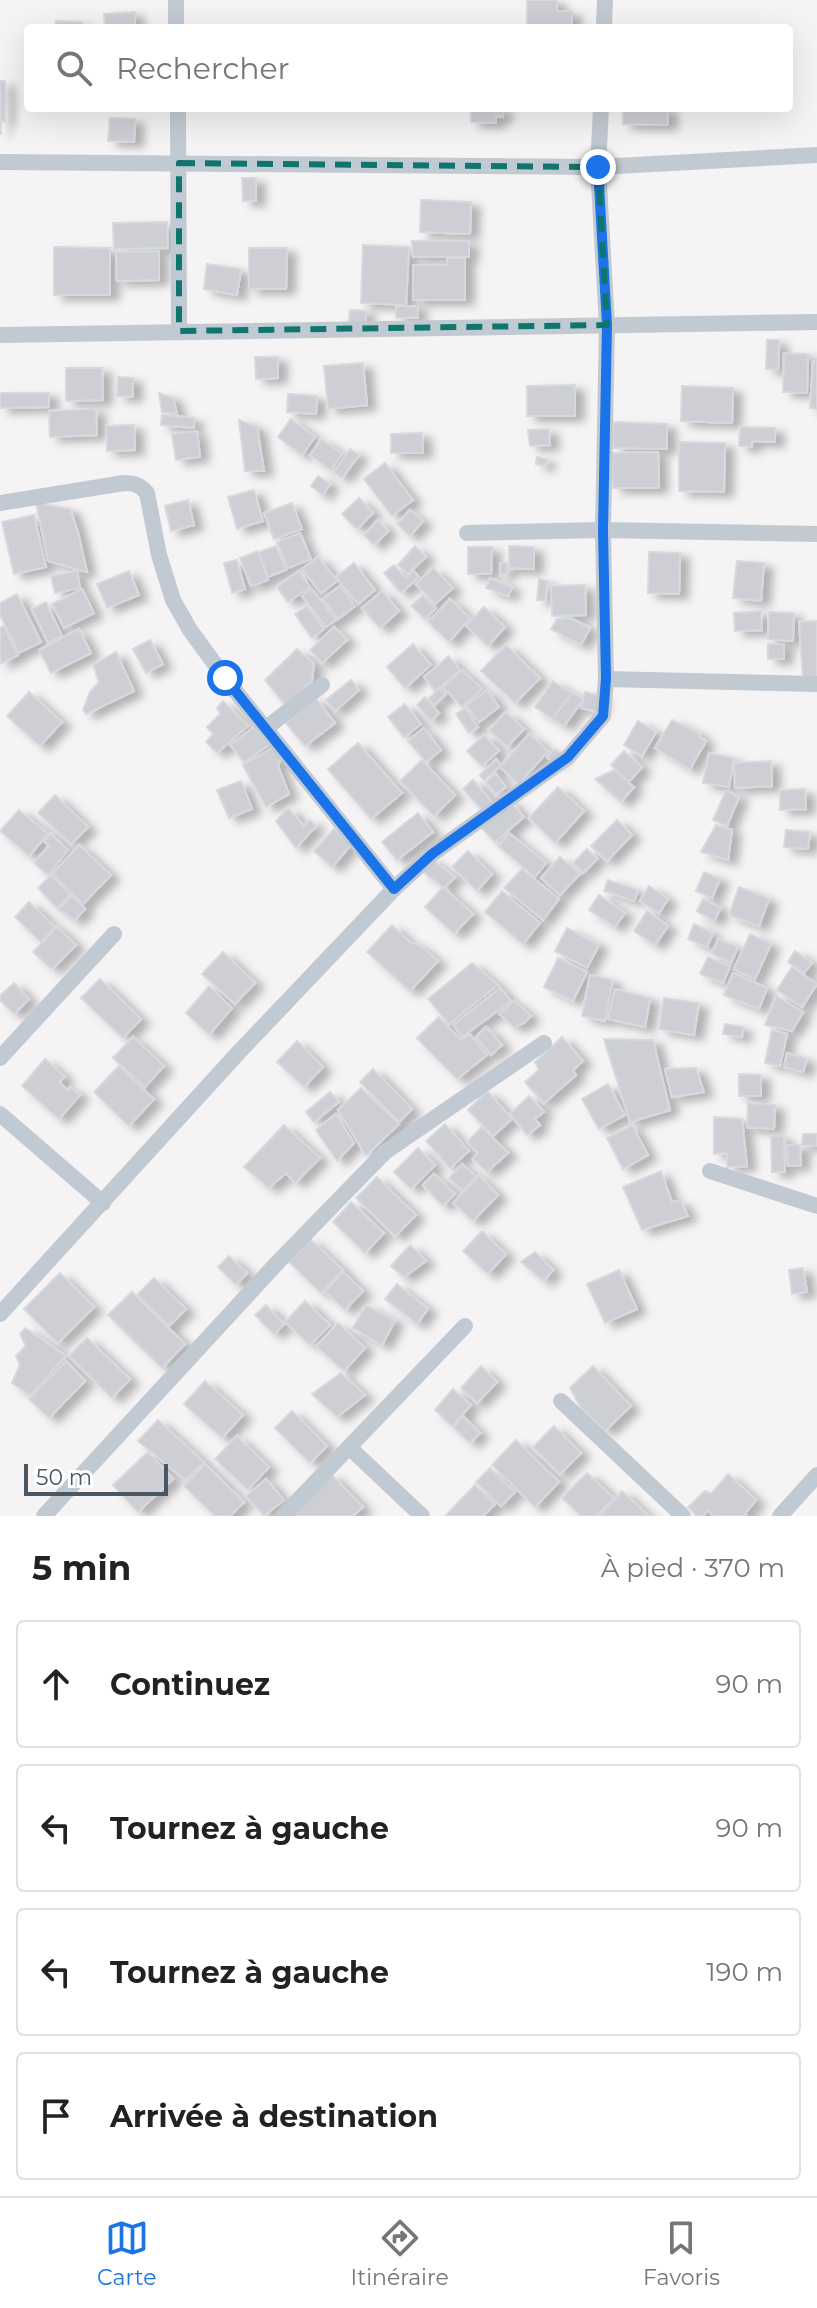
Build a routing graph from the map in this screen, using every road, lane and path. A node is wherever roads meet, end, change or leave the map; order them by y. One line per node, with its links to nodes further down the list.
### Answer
1 (176, 0): 3 (street)
2 (605, 0): 4 (street)
3 (176, 24)
4 (604, 24)
5 (178, 112): 9 (street)
6 (601, 112): 10 (street)
7 (817, 155): 10 (street)
8 (0, 162): 9 (street)
9 (179, 163): 10 (street); 13 (street)
10 (598, 167): 12 (street)
11 (817, 322): 12 (street)
12 (607, 325): 13 (street); 16 (street)
13 (179, 331): 14 (street)
14 (0, 335)
15 (0, 503): 22 (street)
16 (603, 530): 17 (street); 18 (street); 19 (street)
17 (467, 533)
18 (817, 534)
19 (606, 679): 20 (street); 23 (street)
20 (817, 684)
21 (322, 685): 22 (street)
22 (266, 728): 23 (street)
23 (394, 889): 29 (street)
24 (114, 934): 26 (street)
25 (544, 1043): 36 (street)
26 (0, 1058)
27 (0, 1114): 29 (street)
28 (710, 1171): 30 (street)
29 (103, 1203): 31 (street)
30 (817, 1206)
31 (0, 1314)
32 (465, 1326): 34 (street)
33 (561, 1401): 39 (street)
34 (349, 1447): 37 (street); 38 (street)
35 (817, 1475): 40 (street)
36 (44, 1516)
37 (283, 1516)
38 (422, 1516)
39 (683, 1516)
40 (780, 1516)

